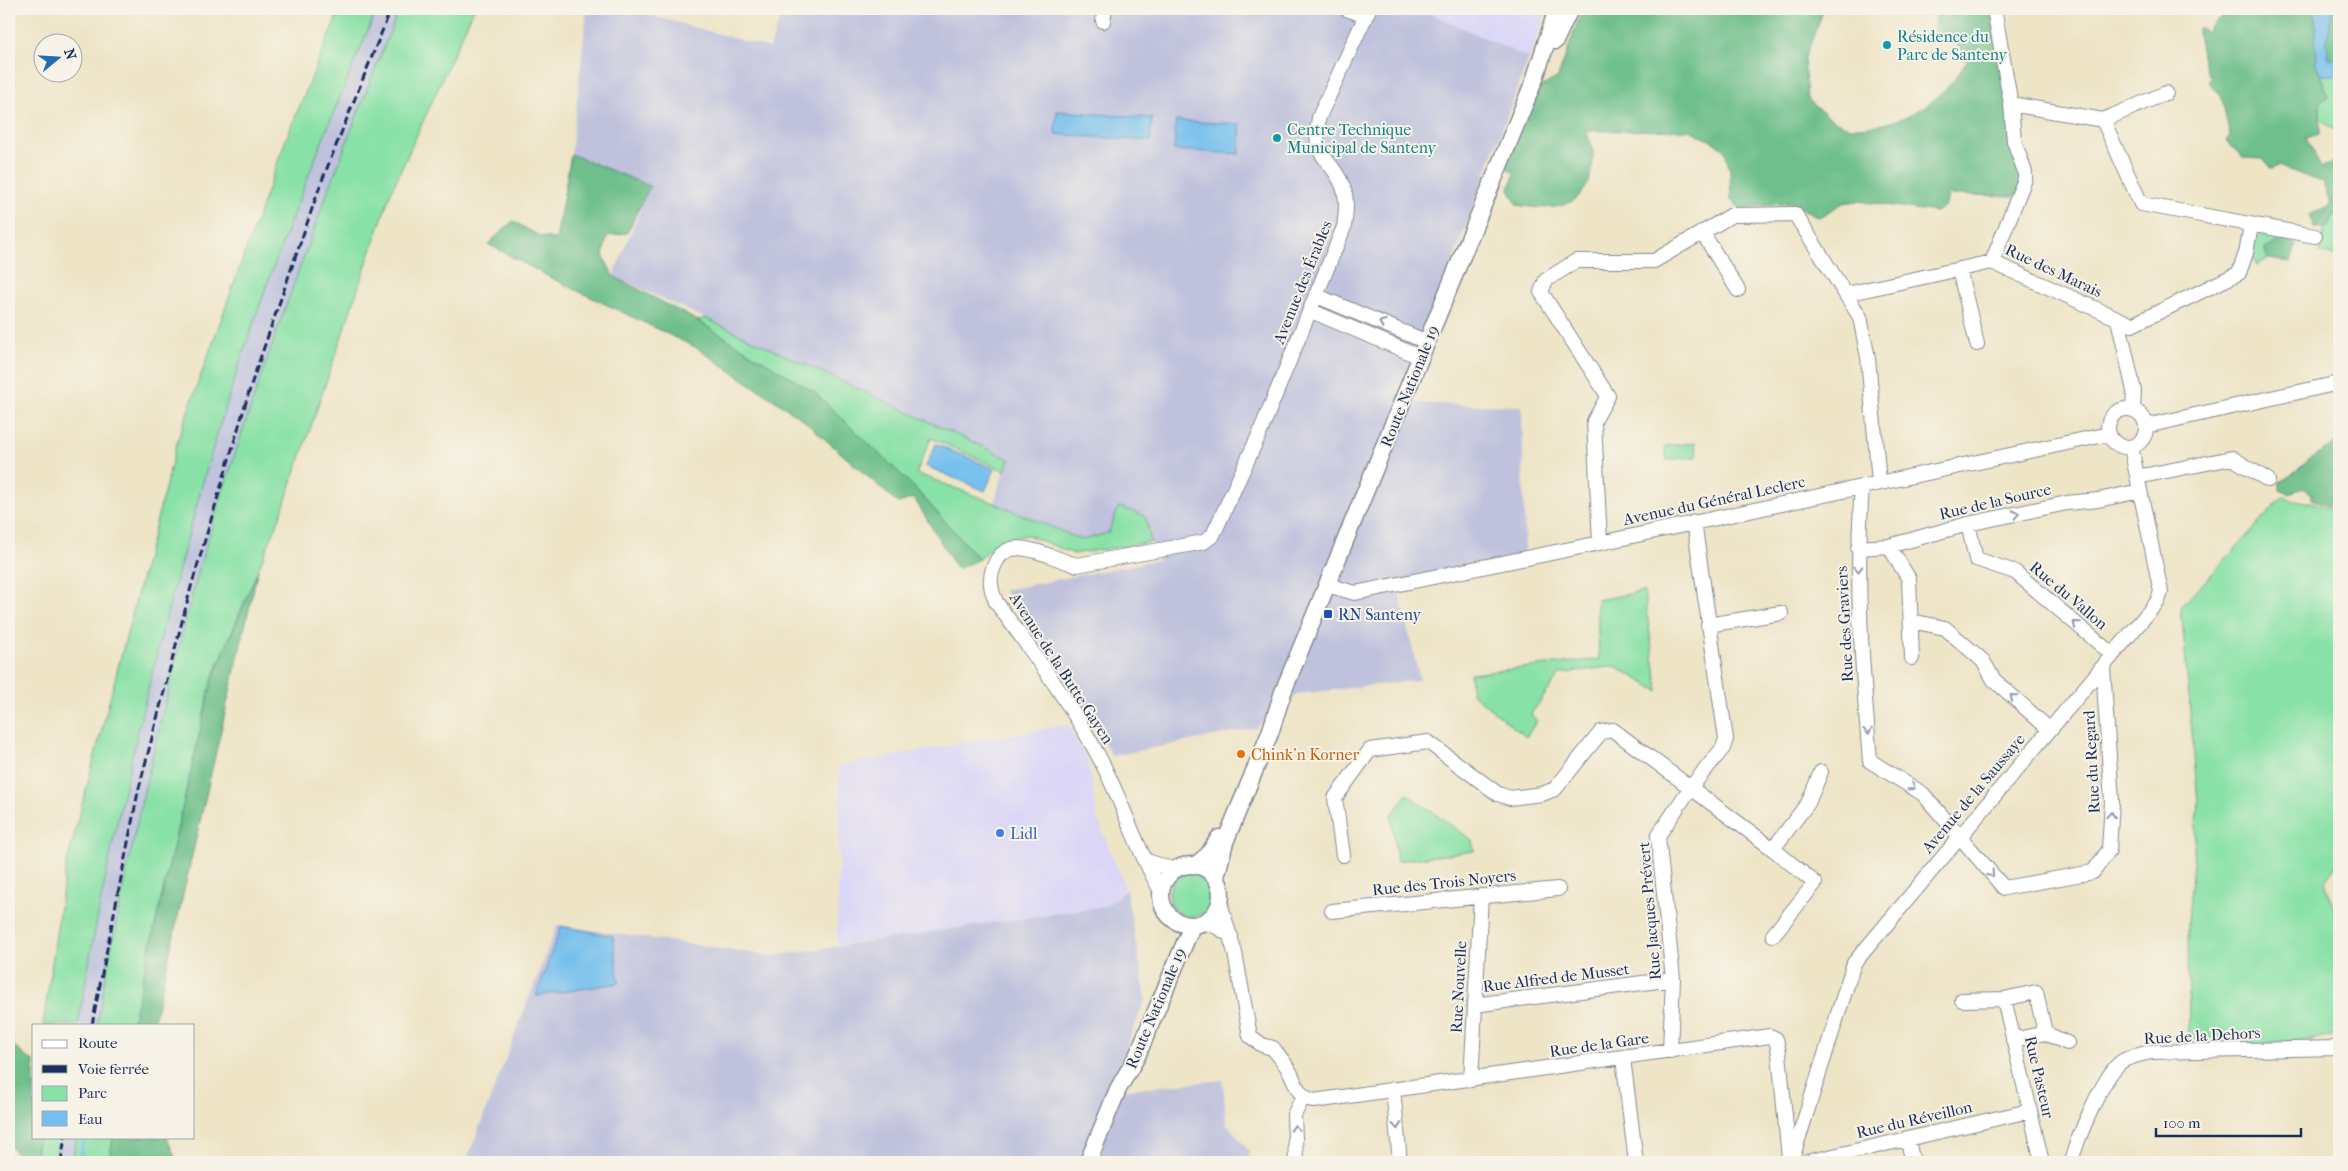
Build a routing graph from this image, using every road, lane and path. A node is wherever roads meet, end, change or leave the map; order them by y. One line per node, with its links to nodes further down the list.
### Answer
1 (1346, 9): 5 (street)
2 (1557, 9): 6 (main road, Route Nationale 19)
3 (1570, 9): 6 (main road, Route Nationale 19)
4 (1994, 9): 8 (street, Rue des Marais)
5 (1367, 12): 17 (street, Avenue des Érables)
6 (1534, 81): 20 (main road, Route Nationale 19)
7 (2166, 93): 9 (street)
8 (2011, 104): 9 (street); 13 (street, Rue des Marais)
9 (2103, 120): 10 (street)
10 (2251, 225): 12 (street); 19 (street, Rue des Marais)
11 (1702, 232): 15 (street); 16 (street); 35 (street)
12 (2315, 236)
13 (1992, 262): 14 (street); 19 (street, Rue des Marais)
14 (1959, 269): 16 (street); 21 (street)
15 (1738, 290)
16 (1846, 294): 29 (street)
17 (1317, 296): 18 (street, Avenue des Érables); 20 (street, one-way to 17)
18 (1311, 311): 22 (street); 32 (street, Avenue des Érables)
19 (2118, 319): 24 (street)
20 (1427, 342): 22 (main road, Route Nationale 19)
21 (1978, 344)
22 (1420, 357): 38 (main road, Route Nationale 19)
23 (2339, 383): 25 (street)
24 (2133, 410): 25 (street); 26 (street)
25 (2146, 426): 27 (street)
26 (2109, 434): 27 (street); 29 (street, Avenue du Général Leclerc)
27 (2131, 447): 30 (street)
28 (2268, 480): 30 (street, Rue de la Source)
29 (1879, 482): 31 (street, Avenue du Général Leclerc)
30 (2138, 484): 34 (street, Rue de la Source, one-way to 30); 42 (street, Avenue de la Saussaye)
31 (1862, 486): 33 (street, Avenue du Général Leclerc); 37 (street, Rue des Graviers)
32 (1223, 513): 53 (street, Avenue de la Butte Gayen)
33 (1694, 522): 35 (street, Avenue du Général Leclerc); 41 (street, Rue Jacques Prévert)
34 (1968, 524): 36 (street, Rue de la Source); 42 (street, Rue du Vallon, one-way to 34)
35 (1600, 543): 38 (street, Avenue du Général Leclerc)
36 (1889, 546): 37 (street, Rue de la Source); 40 (street)
37 (1858, 548): 47 (street, Rue des Graviers, one-way to 47)
38 (1327, 584): 45 (main road, Route Nationale 19)
39 (1781, 613): 41 (street)
40 (1911, 621): 43 (street); 46 (street, one-way to 40)
41 (1708, 625): 49 (street, Rue Jacques Prévert)
42 (2114, 655): 44 (street, Avenue de la Saussaye)
43 (1912, 658)
44 (2103, 668): 46 (street, Avenue de la Saussaye); 50 (street, Rue du Regard, one-way to 44)
45 (1283, 692): 54 (main road, Route Nationale 19); 56 (main road, Route Nationale 19)
46 (2049, 729): 50 (street, Avenue de la Saussaye)
47 (1870, 761): 50 (street, Rue du Regard, one-way to 50)
48 (1821, 772): 51 (street)
49 (1692, 786): 51 (street); 52 (street); 66 (street, Rue Jacques Prévert)
50 (1959, 837): 86 (street, Avenue de la Saussaye)
51 (1773, 848): 64 (street)
52 (1343, 855)
53 (1144, 860): 55 (street); 58 (street, Avenue de la Butte Gayen)
54 (1196, 865): 55 (main road); 56 (main road)
55 (1175, 870): 58 (main road)
56 (1216, 877): 60 (main road)
57 (1558, 888): 59 (street, Rue des Trois Noyers)
58 (1161, 891): 62 (main road)
59 (1481, 896): 61 (street, Rue des Trois Noyers); 69 (street, Rue Nouvelle)
60 (1220, 903): 63 (main road); 65 (street)
61 (1332, 911)
62 (1173, 921): 63 (main road); 77 (main road, Route Nationale 19)
63 (1198, 924): 65 (street); 77 (main road, Route Nationale 19)
64 (1773, 935)
65 (1231, 936): 79 (street)
66 (1673, 979): 69 (street, Rue Alfred de Musset); 74 (street, Rue Jacques Prévert)
67 (2004, 999): 68 (street); 70 (street); 71 (street, Rue Pasteur)
68 (1962, 1000)
69 (1474, 1005): 76 (street, Rue Nouvelle)
70 (2045, 1033): 71 (street); 72 (street)
71 (2013, 1040): 80 (street, Rue Pasteur)
72 (2067, 1042)
73 (2339, 1048): 90 (street, Rue de la Dehors)
74 (1670, 1051): 75 (street, Rue de la Gare); 86 (street, Rue de la Gare)
75 (1623, 1058): 76 (street, Rue de la Gare); 85 (street)
76 (1471, 1080): 78 (street, Rue de la Gare)
77 (1118, 1089): 82 (main road, Route Nationale 19)
78 (1393, 1089): 79 (street, Rue de la Gare); 84 (street, one-way to 84)
79 (1303, 1097): 83 (street, one-way to 79)
80 (2030, 1111): 81 (street, Rue du Réveillon); 89 (street, Rue Pasteur)
81 (1907, 1138): 87 (street, Rue du Réveillon); 88 (street)
82 (1088, 1162)
83 (1296, 1162)
84 (1400, 1162)
85 (1636, 1162)
86 (1790, 1162)
87 (1807, 1162)
88 (1913, 1162)
89 (2042, 1162)
90 (2071, 1162)

